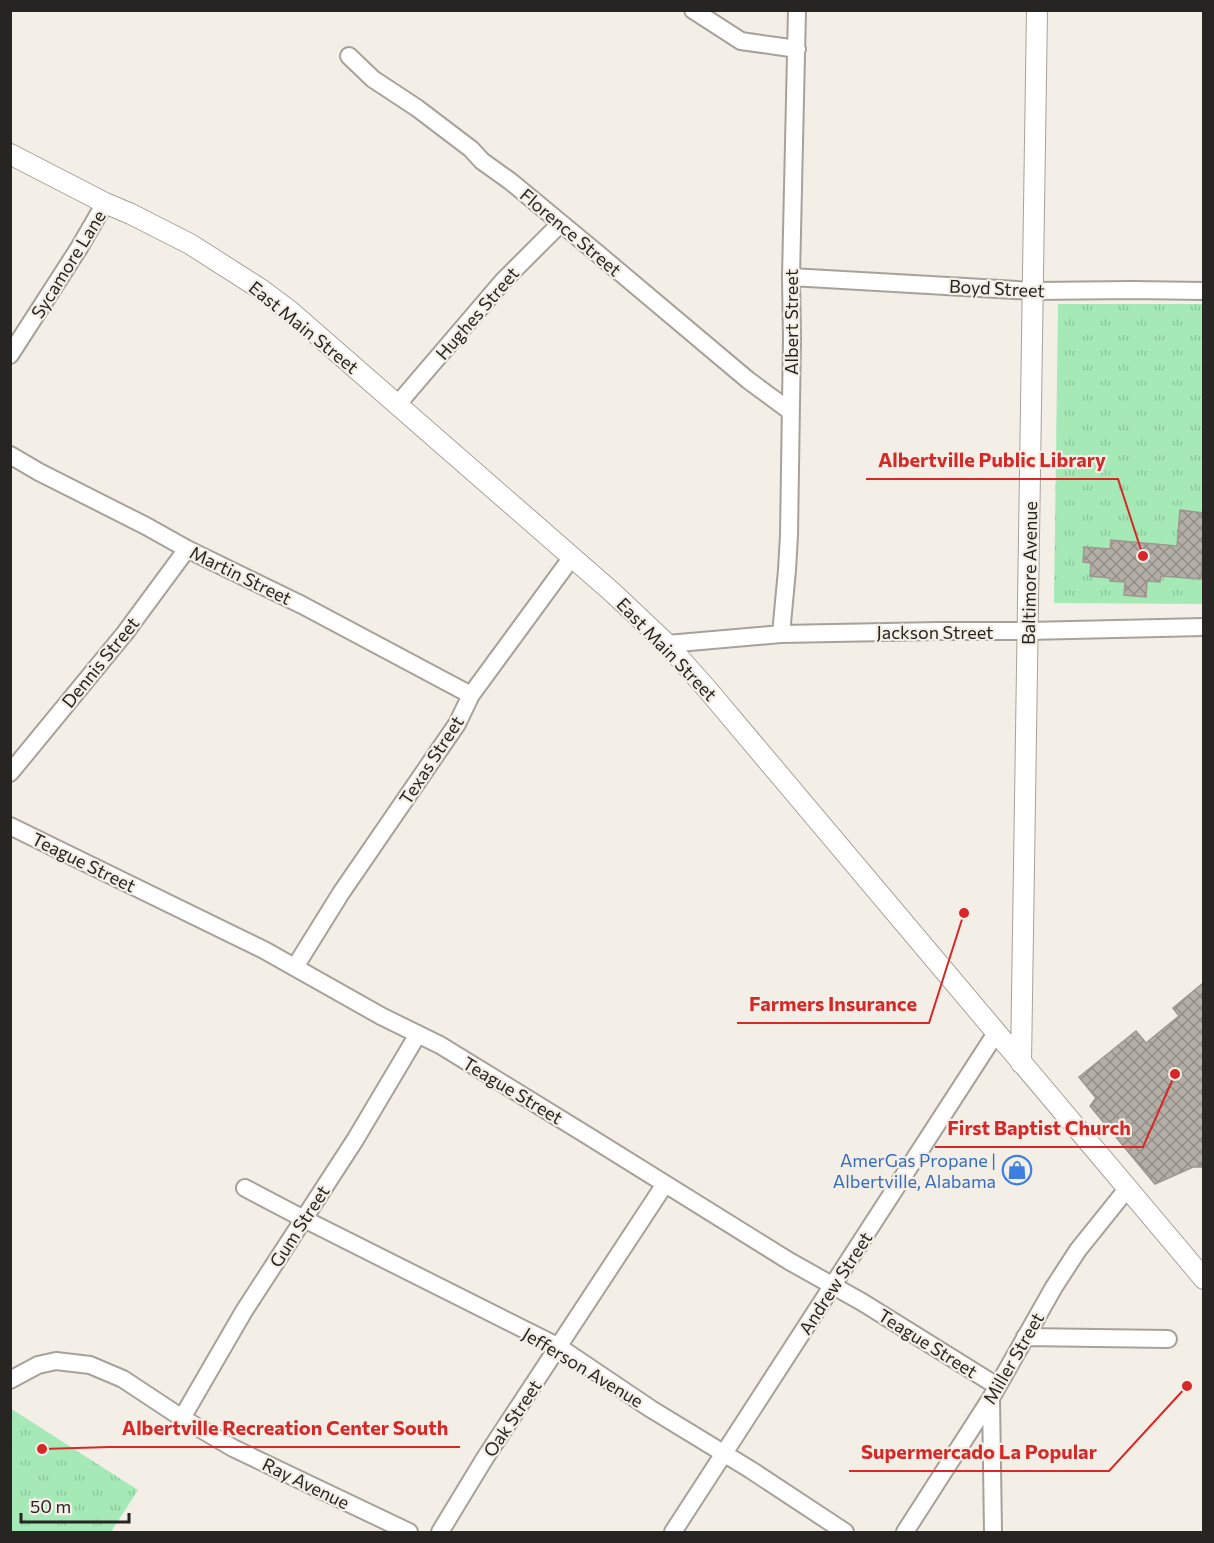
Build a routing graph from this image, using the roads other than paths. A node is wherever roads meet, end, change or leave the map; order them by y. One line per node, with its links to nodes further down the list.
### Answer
1 (693, 10): 4 (street)
2 (797, 10): 4 (street, Albert Street)
3 (1037, 10): 10 (main road, Baltimore Avenue)
4 (797, 49): 9 (street, Albert Street)
5 (349, 56): 8 (street, Florence Street)
6 (10, 154): 7 (main road, East Main Street)
7 (105, 203): 12 (street, Sycamore Lane); 13 (main road, East Main Street)
8 (560, 224): 13 (street, Hughes Street); 14 (street, Florence Street)
9 (791, 277): 10 (street, Boyd Street); 14 (street, Albert Street)
10 (1033, 291): 11 (street, Boyd Street); 19 (main road, Baltimore Avenue)
11 (1203, 291)
12 (10, 355)
13 (397, 405): 17 (main road, East Main Street)
14 (790, 411): 20 (street, Albert Street)
15 (10, 455): 16 (street, Martin Street)
16 (187, 549): 22 (street, Martin Street); 23 (street, Dennis Street)
17 (572, 557): 21 (main road, East Main Street); 22 (street, Texas Street)
18 (1203, 627): 19 (street, Jackson Street)
19 (1028, 632): 20 (street, Jackson Street); 28 (main road, Baltimore Avenue)
20 (781, 634): 21 (street, Jackson Street)
21 (667, 644): 26 (main road, East Main Street)
22 (471, 695): 25 (street, Texas Street)
23 (10, 773)
24 (10, 826): 25 (street, Teague Street)
25 (295, 968): 27 (street, Teague Street)
26 (996, 1033): 28 (main road, East Main Street); 34 (street, Andrew Street)
27 (418, 1034): 29 (street, Teague Street); 32 (street, Gum Street)
28 (1022, 1063): 31 (main road, East Main Street)
29 (665, 1184): 34 (street, Teague Street); 37 (street, Oak Street)
30 (245, 1188): 32 (street, Jefferson Avenue)
31 (1127, 1189): 33 (main road, East Main Street); 35 (street, Miller Street)
32 (304, 1219): 37 (street, Jefferson Avenue); 40 (street, Gum Street)
33 (1203, 1279)
34 (833, 1286): 39 (street, Teague Street); 41 (street, Andrew Street)
35 (1025, 1337): 36 (street); 39 (street, Miller Street)
36 (1168, 1339)
37 (559, 1347): 41 (street, Jefferson Avenue); 43 (street, Oak Street)
38 (10, 1380): 40 (street, Ray Avenue)
39 (994, 1392): 46 (street, Miller Street); 47 (street)
40 (182, 1418): 42 (street, Ray Avenue)
41 (723, 1454): 44 (street, Andrew Street); 45 (street, Jefferson Avenue)
42 (409, 1533)
43 (440, 1533)
44 (673, 1533)
45 (845, 1533)
46 (905, 1533)
47 (993, 1533)

